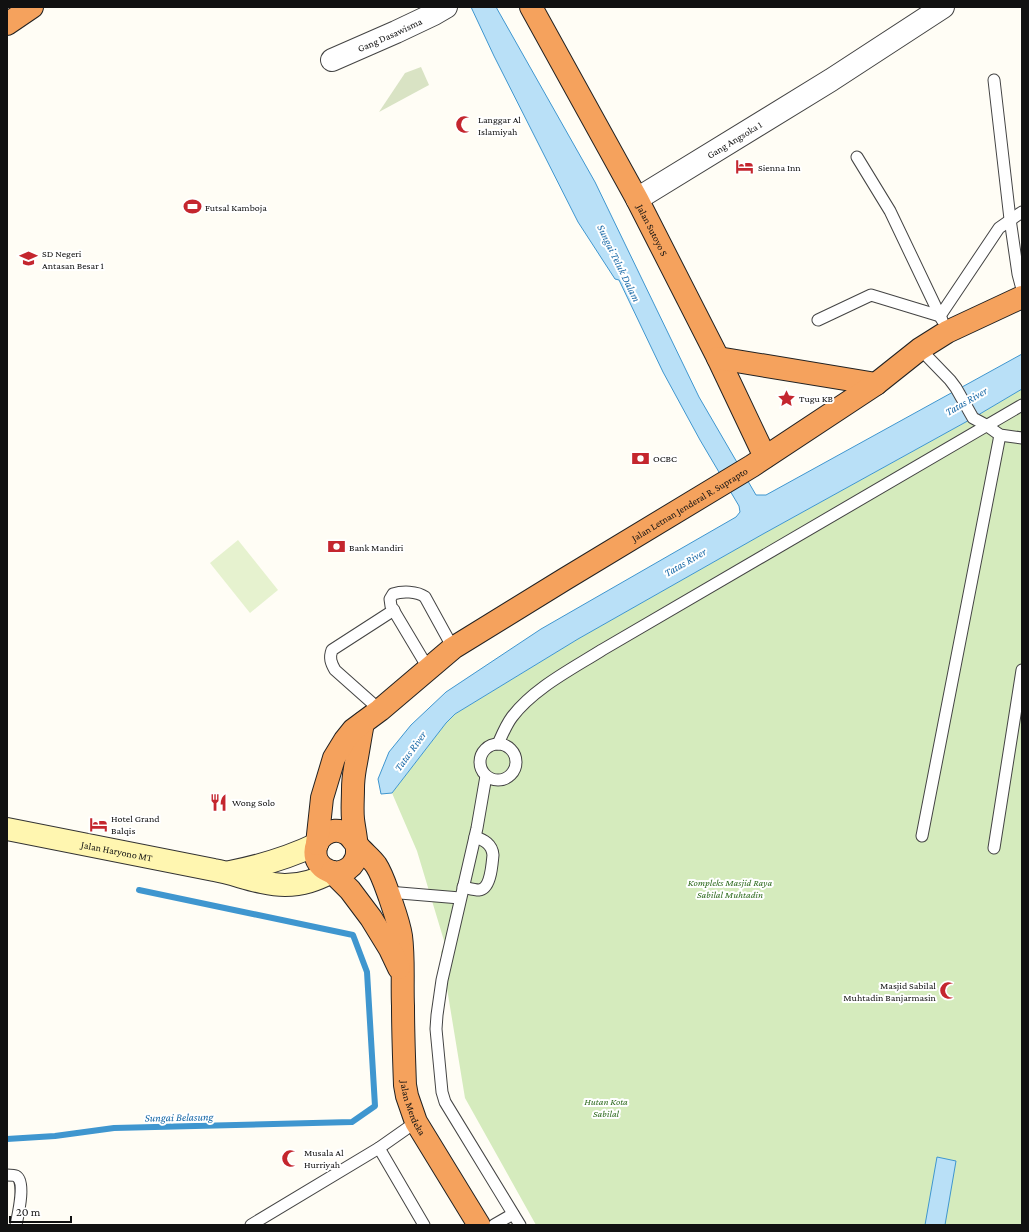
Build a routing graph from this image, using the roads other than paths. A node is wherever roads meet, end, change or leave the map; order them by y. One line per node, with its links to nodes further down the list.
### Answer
1 (32, 7): 5 (highway)
2 (446, 7): 6 (street, Gang Dasawisma)
3 (531, 7): 9 (highway, Jalan Sutoyo S)
4 (943, 7): 9 (street, Gang Angsoka 1)
5 (7, 24)
6 (332, 60)
7 (994, 80): 11 (lane)
8 (857, 157): 15 (lane)
9 (637, 199): 17 (highway, Jalan Sutoyo S)
10 (1022, 212): 11 (lane)
11 (1010, 219): 12 (lane); 15 (lane)
12 (1022, 289)
13 (1022, 297): 15 (highway, Jalan Letnan Jenderal R. Suprapto)
14 (818, 320): 15 (lane)
15 (943, 324): 16 (highway, Jalan Letnan Jenderal R. Suprapto)
16 (920, 349): 18 (highway, Jalan Letnan Jenderal R. Suprapto); 20 (lane)
17 (718, 358): 18 (highway); 23 (highway, Jalan Sutoyo S)
18 (876, 384): 23 (highway, Jalan Letnan Jenderal R. Suprapto)
19 (1022, 405): 20 (lane)
20 (986, 425): 21 (lane); 29 (lane)
21 (1000, 435): 22 (lane); 32 (lane)
22 (1022, 438)
23 (759, 462): 25 (highway, Jalan Letnan Jenderal R. Suprapto)
24 (394, 610): 25 (lane); 26 (lane); 28 (lane)
25 (453, 648): 26 (highway, Jalan Letnan Jenderal R. Suprapto)
26 (428, 668): 28 (highway, Jalan Letnan Jenderal R. Suprapto)
27 (1022, 670): 36 (lane)
28 (371, 716): 34 (highway, Jalan Letnan Jenderal R. Suprapto); 35 (highway)
29 (498, 744): 30 (lane); 30 (lane)
30 (486, 776): 33 (lane)
31 (7, 829): 37 (street, Jalan Haryono MT)
32 (922, 836)
33 (475, 837): 40 (lane); 40 (lane)
34 (317, 844): 35 (highway); 37 (street, Jalan Haryono MT); 38 (highway)
35 (356, 845): 38 (highway); 39 (highway, Jalan Merdeka)
36 (994, 848)
37 (227, 872): 38 (street, Jalan Haryono MT)
38 (332, 872): 41 (highway)
39 (388, 892): 40 (lane); 41 (highway, Jalan Merdeka)
40 (462, 893): 45 (lane)
41 (402, 974): 42 (highway, Jalan Merdeka)
42 (416, 1122): 43 (lane); 49 (highway, Jalan Merdeka)
43 (379, 1148): 47 (lane); 48 (lane)
44 (7, 1175): 46 (lane)
45 (513, 1214): 50 (lane); 51 (lane)
46 (16, 1225)
47 (251, 1225)
48 (424, 1225)
49 (479, 1225)
50 (494, 1225)
51 (520, 1225)

